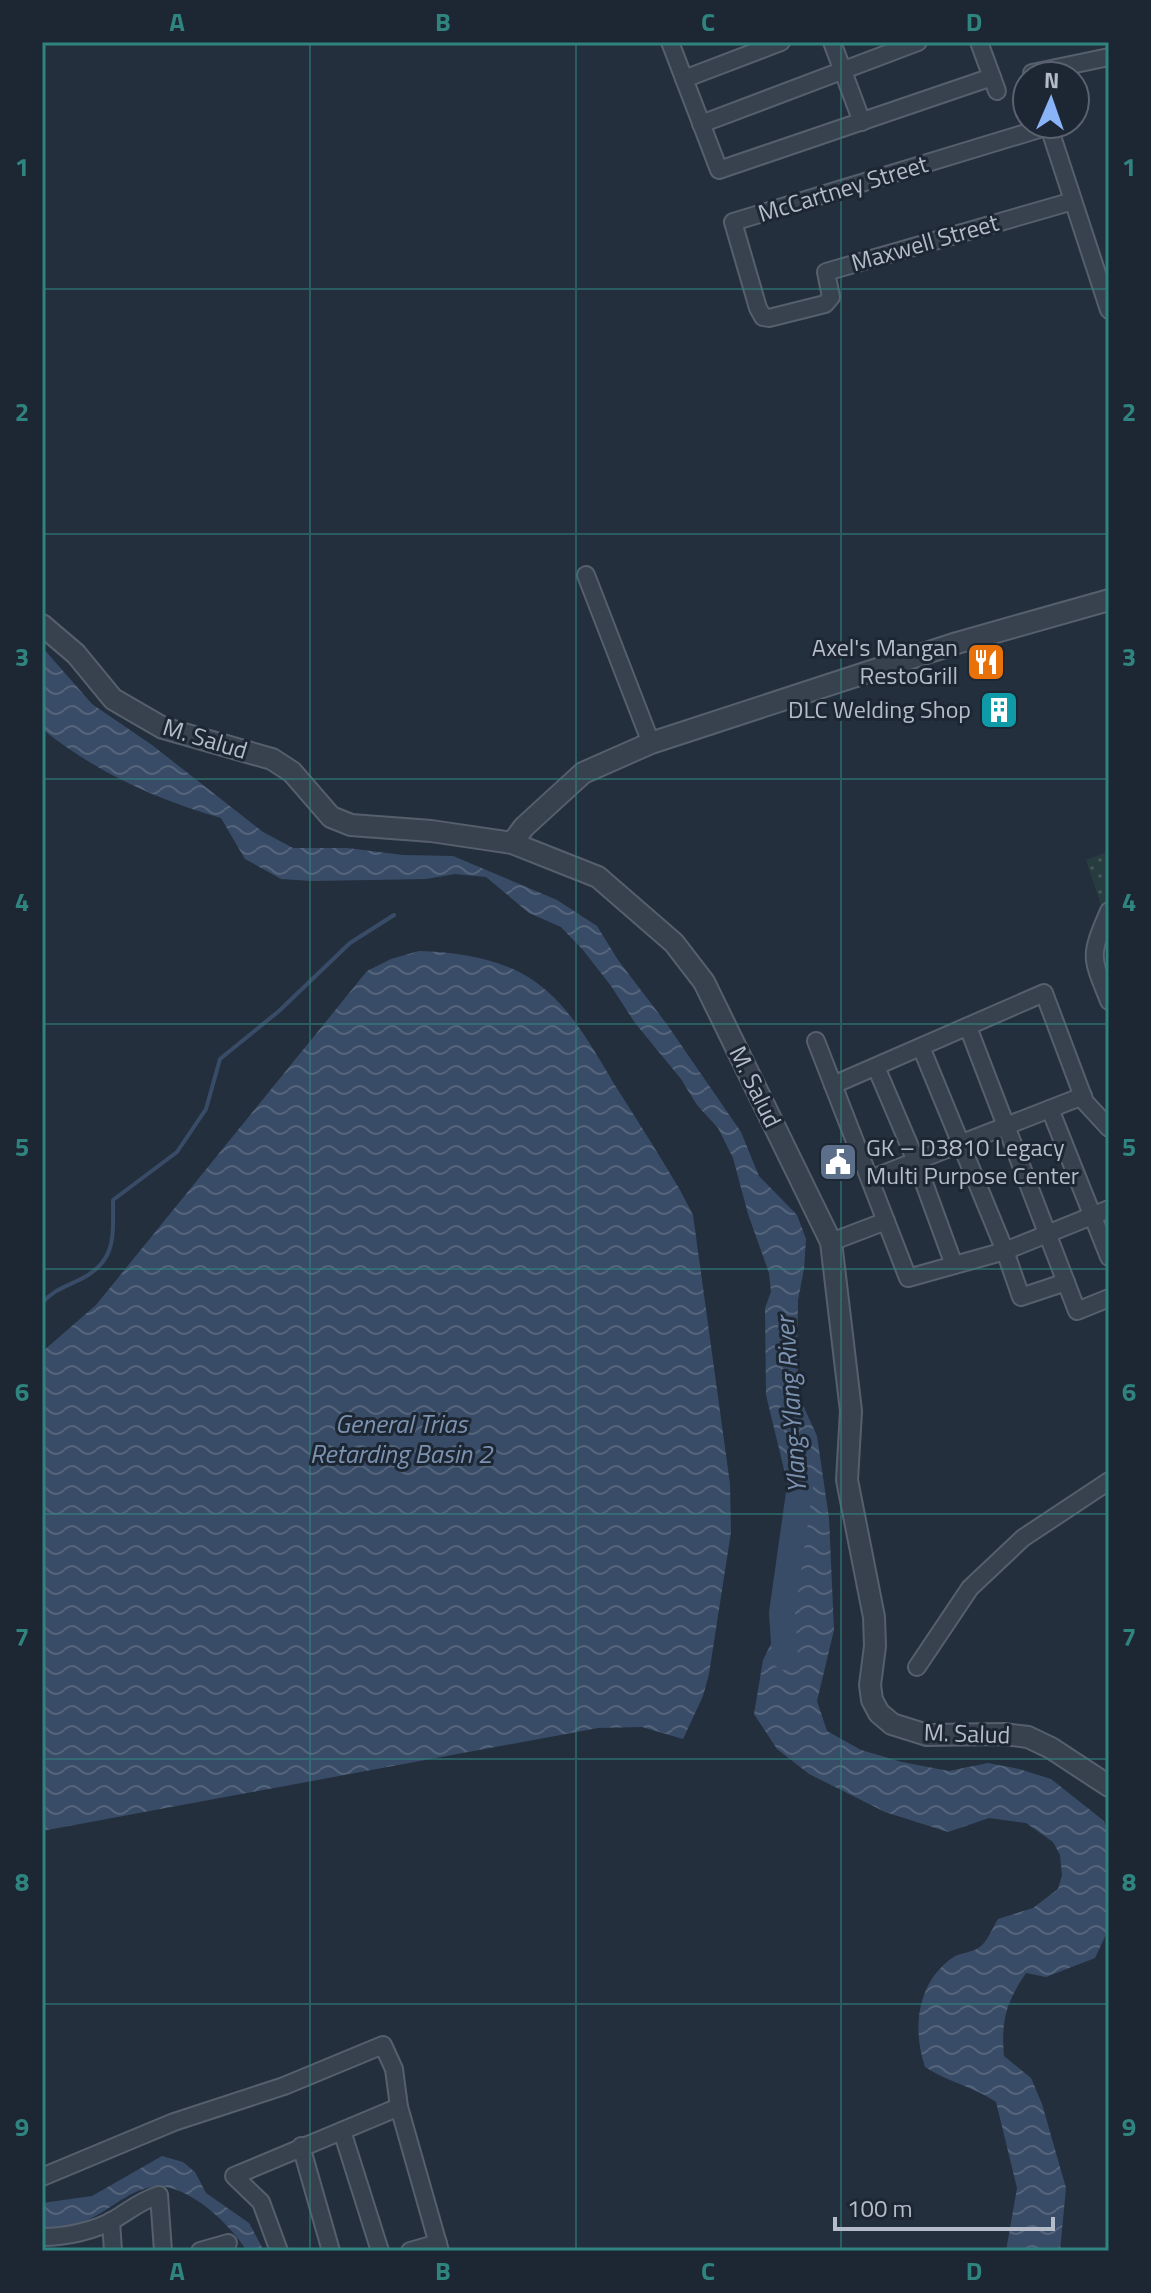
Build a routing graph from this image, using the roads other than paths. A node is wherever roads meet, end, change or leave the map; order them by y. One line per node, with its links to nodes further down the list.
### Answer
1 (670, 42): 7 (street)
2 (781, 42): 7 (street)
3 (832, 42): 6 (street)
4 (918, 42): 6 (street)
5 (979, 42): 8 (street)
6 (843, 70): 8 (street); 9 (street)
7 (684, 79): 9 (street)
8 (862, 122): 9 (street)
9 (701, 124)
10 (1011, 137): 14 (street, McCartney Street)
11 (1054, 140): 12 (street)
12 (1073, 201): 13 (street); 14 (street, Maxwell Street)
13 (1109, 310)
14 (763, 317)
15 (586, 575): 18 (street)
16 (1109, 600): 18 (street)
17 (42, 625): 19 (street, M. Salud)
18 (651, 743): 19 (street)
19 (512, 843): 38 (street, M. Salud)
20 (1109, 911): 21 (street)
21 (1109, 1001)
22 (968, 1027): 24 (street); 27 (street); 29 (street)
23 (816, 1041): 26 (street)
24 (921, 1047): 25 (street); 31 (street)
25 (876, 1067): 26 (street); 32 (street)
26 (833, 1085): 33 (street)
27 (1083, 1096): 28 (street); 30 (street)
28 (1050, 1109): 29 (street); 35 (street)
29 (1006, 1126): 31 (street); 37 (street)
30 (1109, 1128)
31 (961, 1144): 32 (street); 39 (street)
32 (916, 1161): 33 (street); 41 (street)
33 (870, 1179): 36 (street)
34 (1109, 1209): 35 (street)
35 (1093, 1216): 37 (street); 40 (street)
36 (886, 1221): 38 (street); 41 (street)
37 (1048, 1234): 39 (street); 42 (street)
38 (831, 1242): 46 (street, M. Salud)
39 (1005, 1251): 41 (street); 42 (street)
40 (1109, 1257)
41 (954, 1265)
42 (1066, 1282): 43 (street)
43 (1109, 1298)
44 (1109, 1481): 45 (street)
45 (917, 1667)
46 (1109, 1786)
47 (399, 2107): 48 (street); 50 (street); 55 (street)
48 (342, 2131): 49 (street); 61 (street)
49 (301, 2146): 59 (street); 60 (street)
50 (42, 2177)
51 (111, 2221): 53 (street); 56 (street); 57 (street)
52 (42, 2237): 53 (street)
53 (66, 2243)
54 (228, 2243): 58 (street)
55 (439, 2247): 62 (street)
56 (113, 2251)
57 (163, 2251)
58 (200, 2251)
59 (279, 2251)
60 (331, 2251)
61 (380, 2251)
62 (410, 2251)

